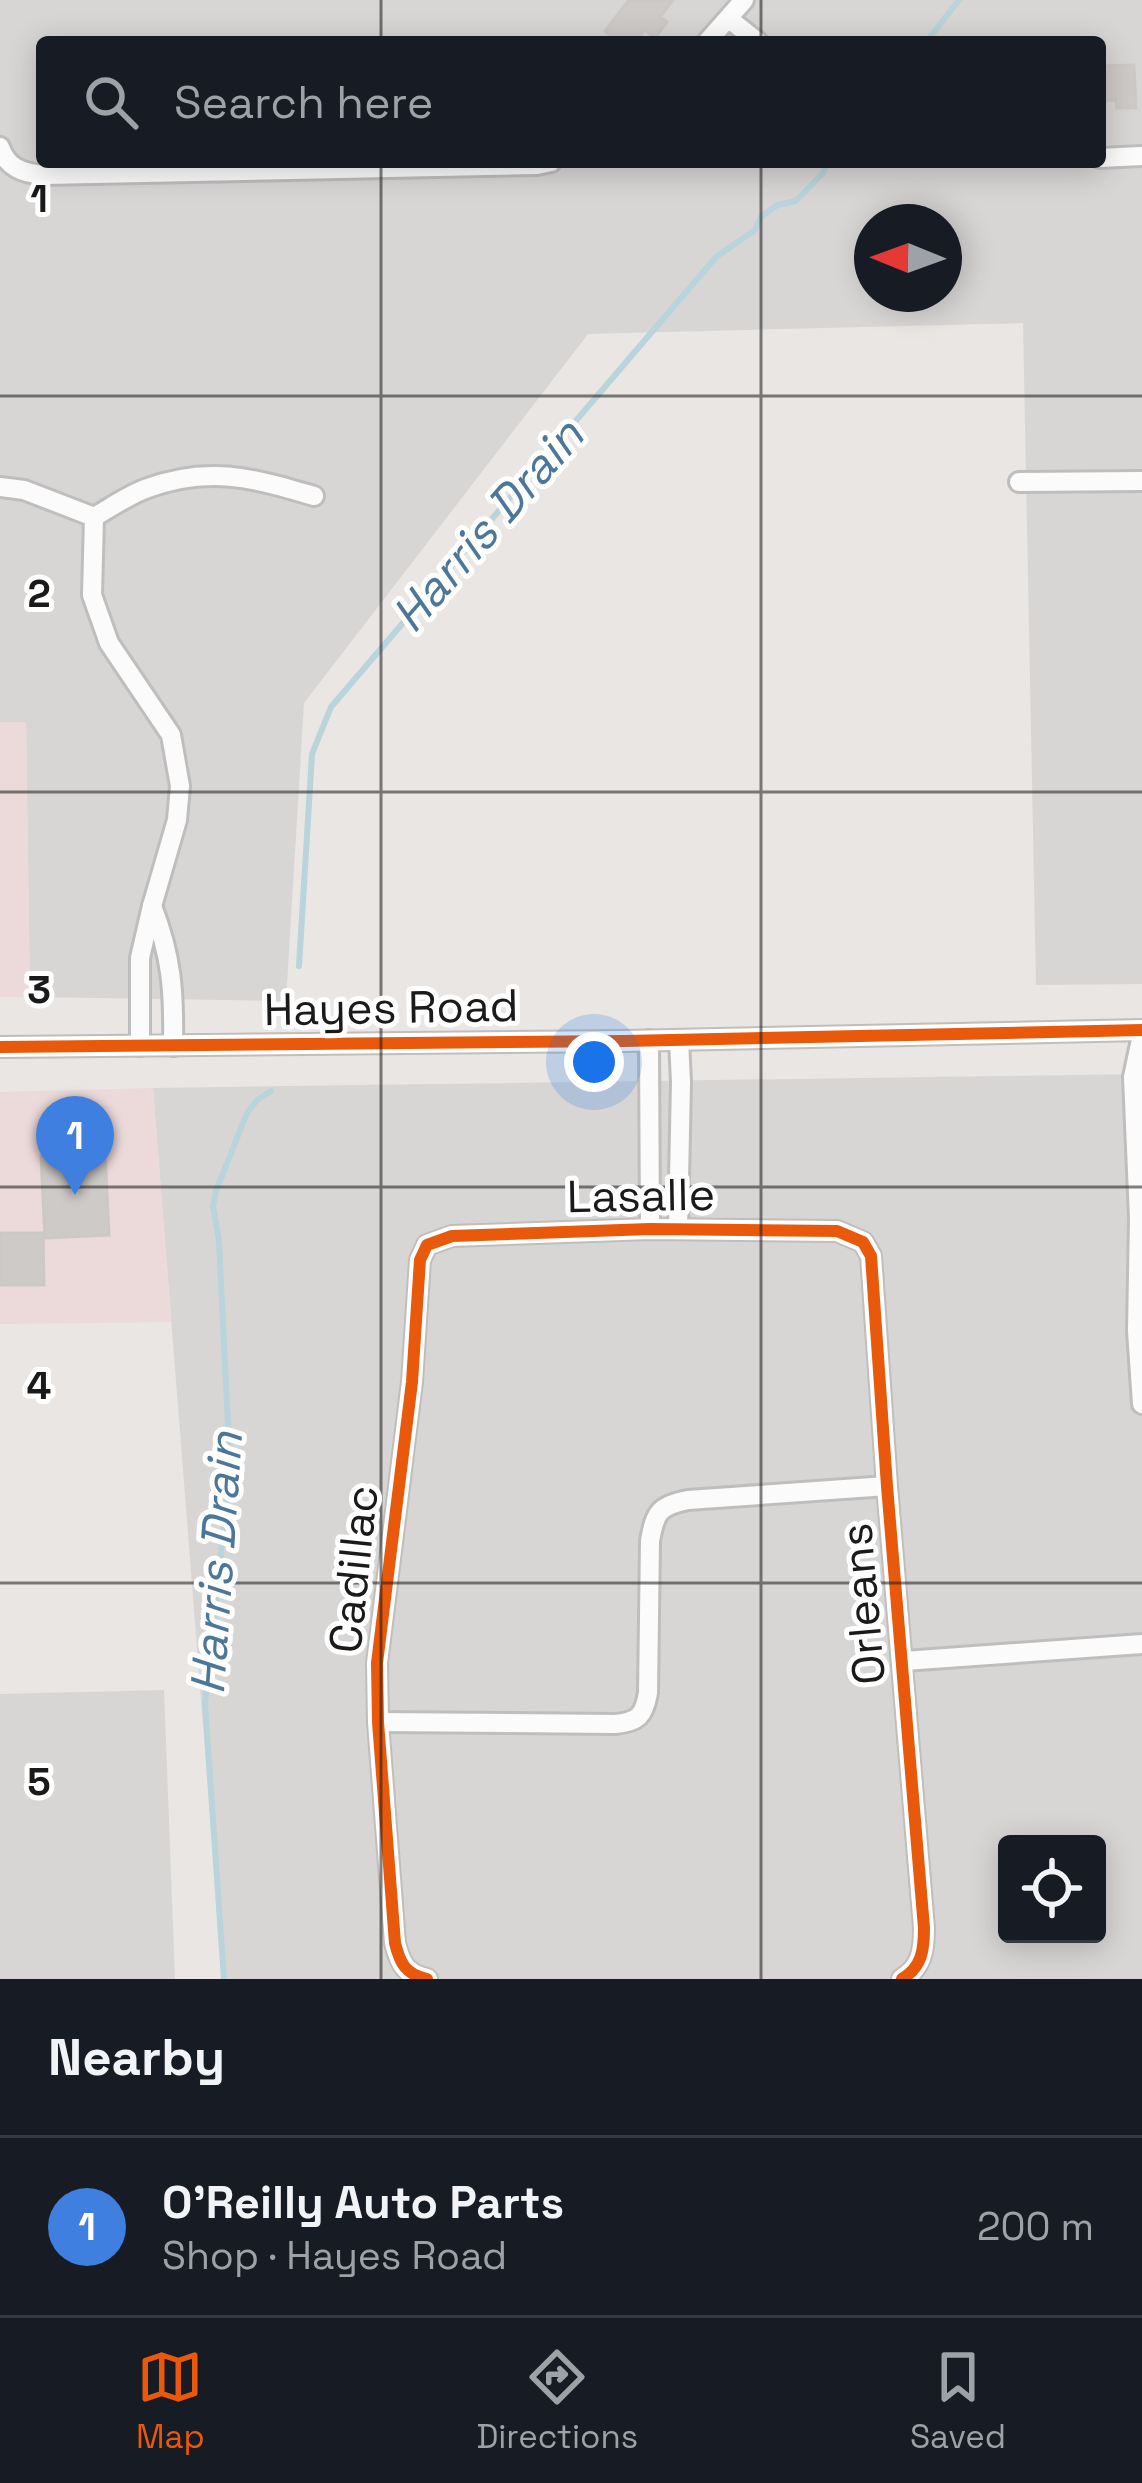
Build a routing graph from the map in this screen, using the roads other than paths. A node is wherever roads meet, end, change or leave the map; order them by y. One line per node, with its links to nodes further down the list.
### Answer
1 (744, 0): 2 (street)
2 (729, 19): 3 (street); 4 (street)
3 (713, 36)
4 (750, 36)
5 (0, 147): 8 (street)
6 (1142, 156): 7 (street)
7 (1106, 158)
8 (426, 168)
9 (1142, 481): 10 (street)
10 (1019, 482)
11 (0, 487): 13 (street)
12 (314, 496): 13 (street)
13 (94, 517): 14 (street)
14 (152, 906): 18 (street); 19 (street)
15 (1142, 1032): 17 (street, Hayes Road); 25 (street)
16 (650, 1040): 17 (street, Hayes Road); 19 (street, Hayes Road); 21 (street)
17 (680, 1040): 22 (street)
18 (140, 1046): 19 (street, Hayes Road); 20 (street, Hayes Road)
19 (173, 1046)
20 (0, 1047)
21 (650, 1229): 22 (street, Lasalle); 24 (street, Lasalle)
22 (678, 1229): 23 (street, Lasalle)
23 (857, 1238): 26 (street, Orleans)
24 (427, 1246): 29 (street, Cadillac)
25 (1142, 1404)
26 (887, 1486): 28 (street, Orleans); 29 (street)
27 (1142, 1644): 28 (street)
28 (904, 1661): 30 (street, Orleans)
29 (378, 1722): 31 (street, Cadillac)
30 (909, 1973)
31 (427, 1979)

